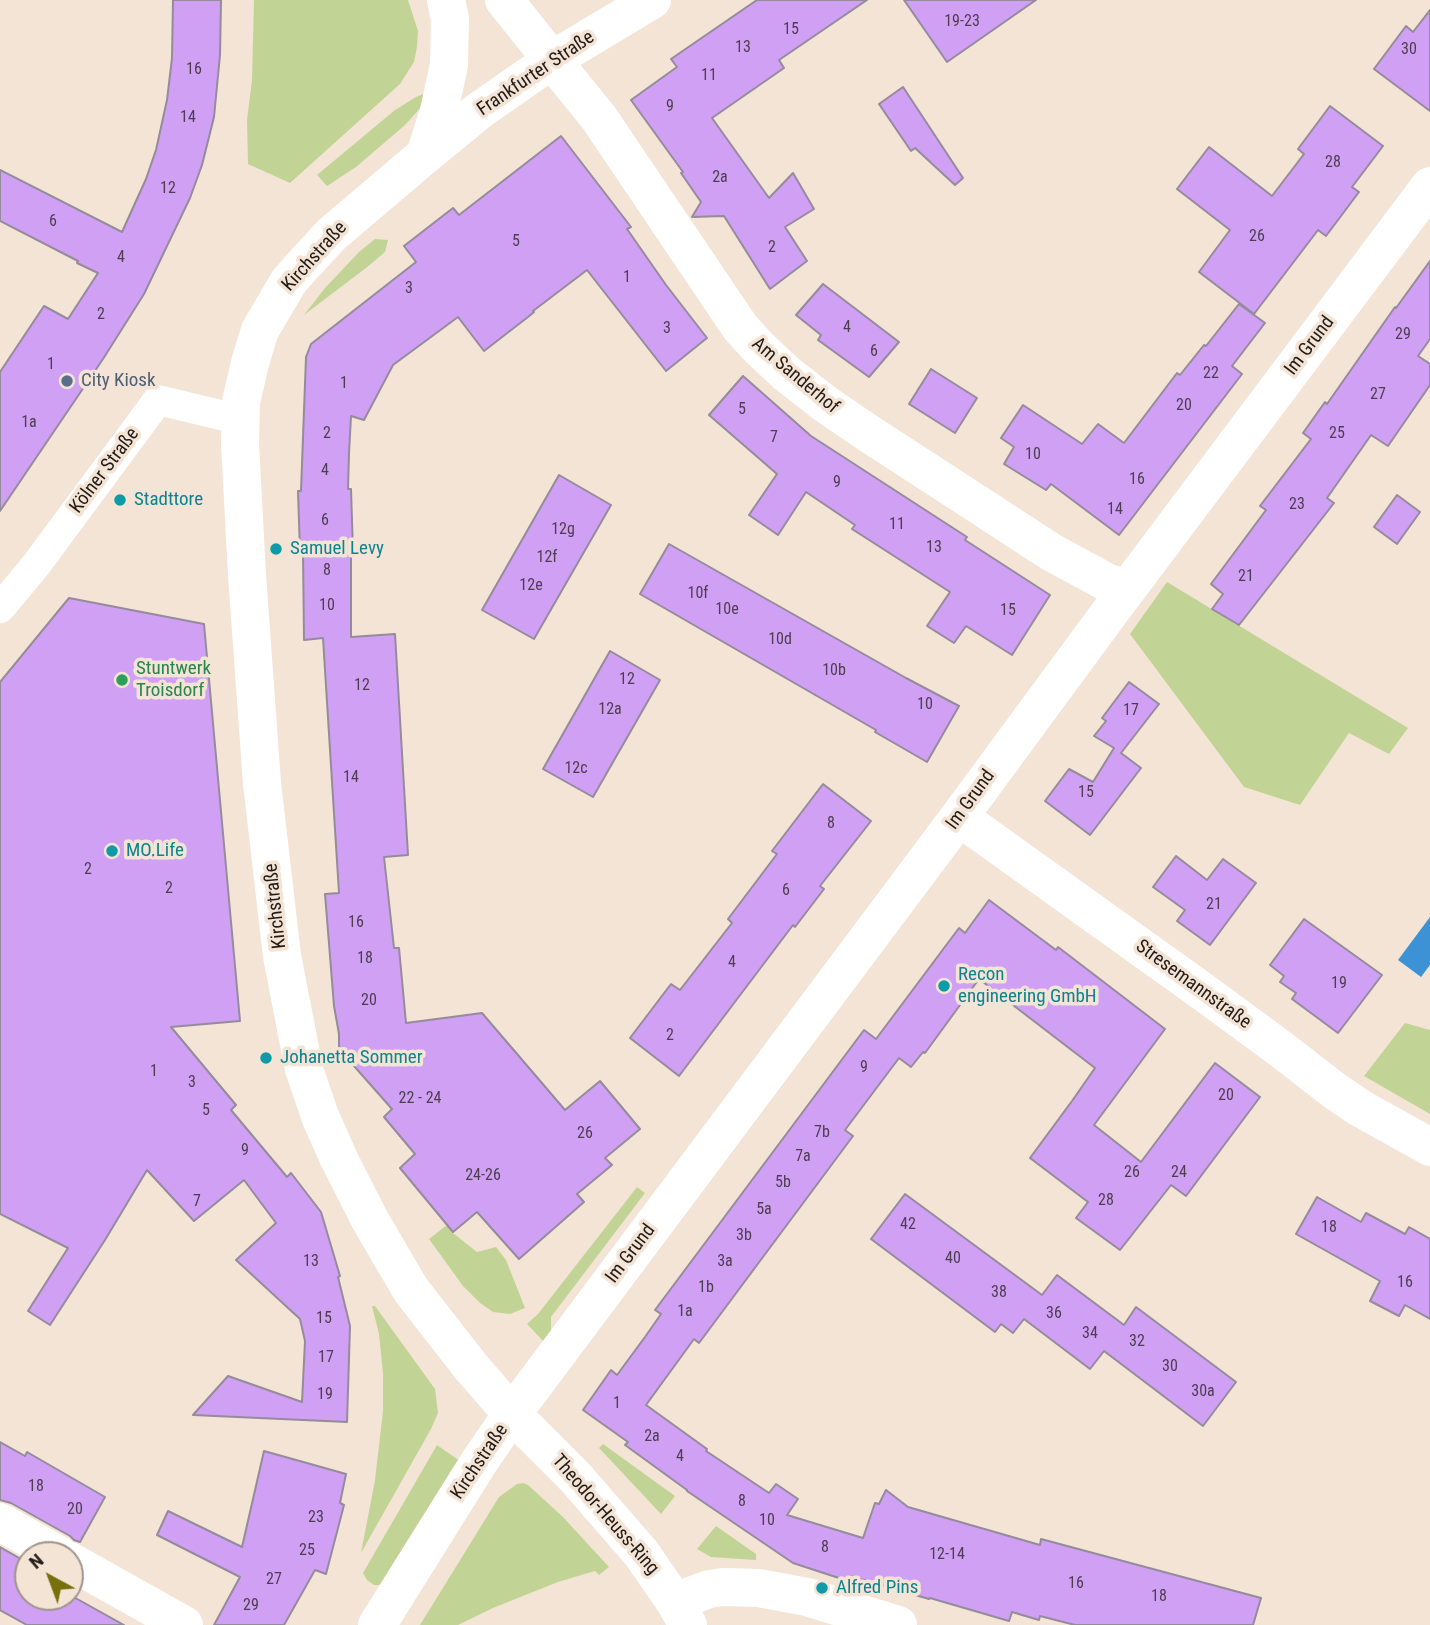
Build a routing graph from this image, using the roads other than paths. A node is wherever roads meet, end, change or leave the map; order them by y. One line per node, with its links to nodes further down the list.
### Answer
1 (446, 0): 6 (street)
2 (504, 0): 5 (street, Am Sanderhof)
3 (646, 0): 4 (street)
4 (652, 0): 5 (street, Frankfurter Straße)
5 (552, 60): 6 (street, Frankfurter Straße); 9 (street, Am Sanderhof)
6 (425, 155): 8 (street, Kirchstraße)
7 (1430, 187): 9 (street, Im Grund)
8 (241, 420): 10 (street, Kölner Straße); 13 (street, Kirchstraße)
9 (1132, 583): 11 (street, Im Grund)
10 (0, 608)
11 (959, 817): 12 (street, Stresemannstraße); 13 (street, Im Grund)
12 (1430, 1147)
13 (512, 1414): 17 (street, Theodor-Heuss-Ring); 19 (street, Kirchstraße)
14 (0, 1522): 15 (street)
15 (34, 1541)
16 (84, 1569): 18 (street)
17 (682, 1613): 20 (street)
18 (184, 1625)
19 (377, 1625)
20 (898, 1625)

